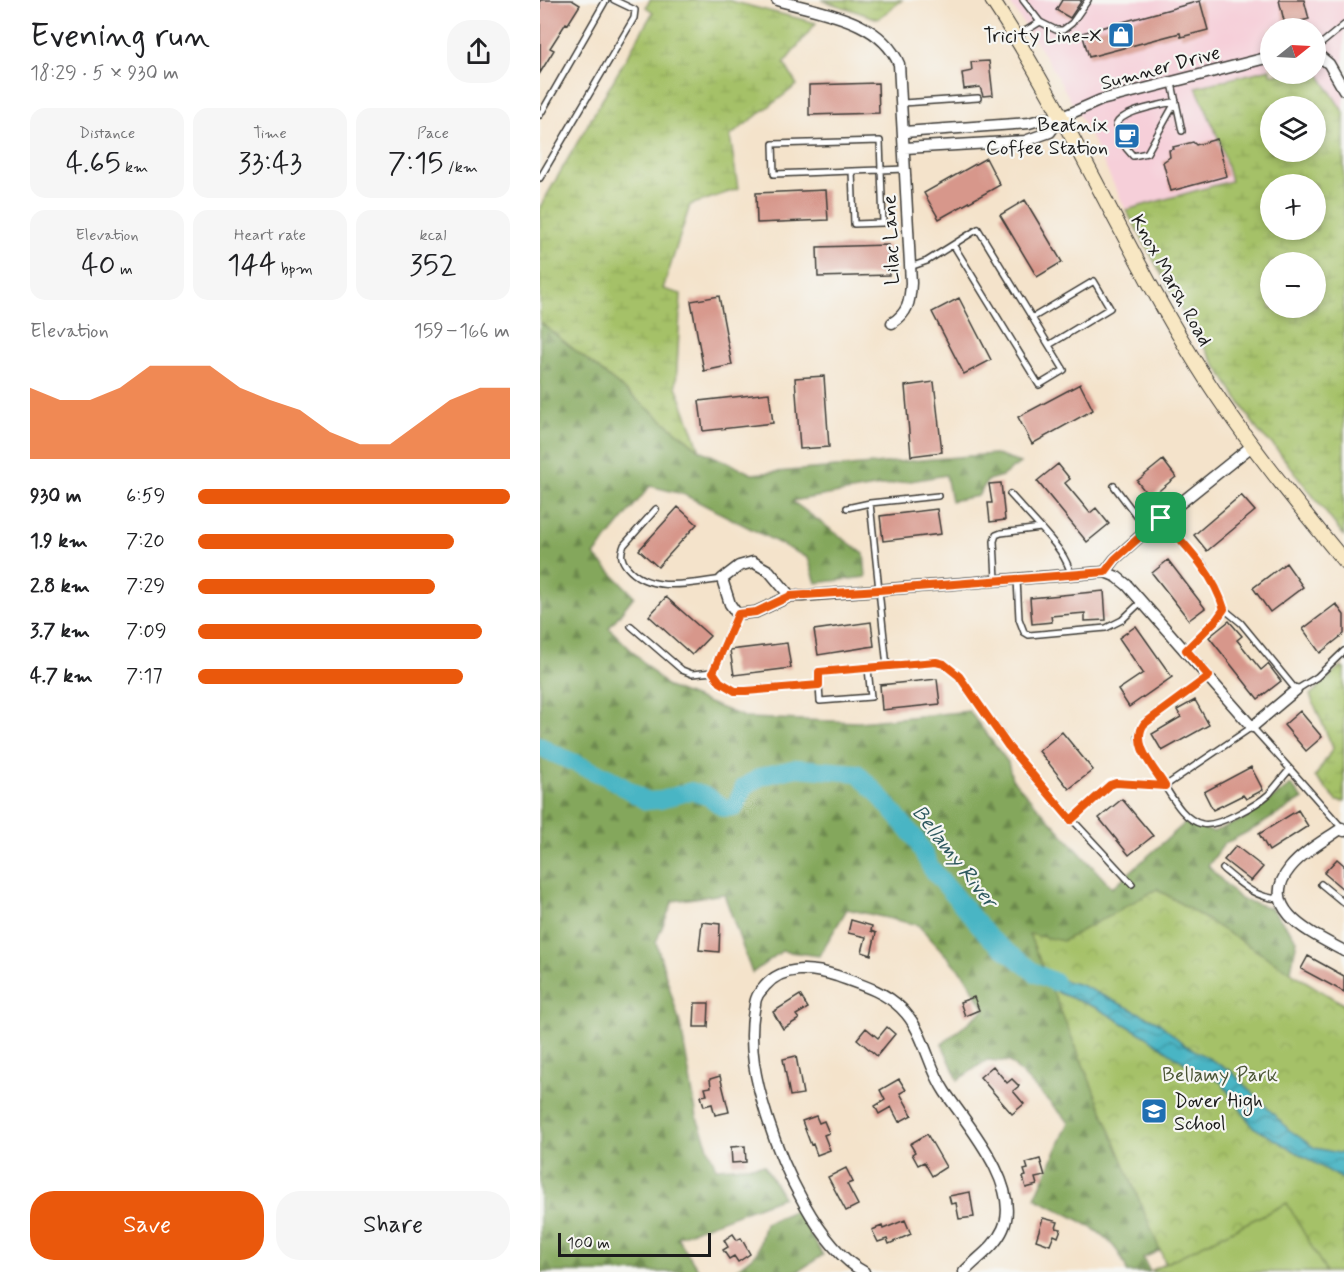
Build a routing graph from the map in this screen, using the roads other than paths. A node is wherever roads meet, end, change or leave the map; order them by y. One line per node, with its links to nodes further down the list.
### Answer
1 (606, 0): 18 (lane)
2 (614, 0): 26 (lane)
3 (777, 0): 17 (street, Lilac Lane)
4 (992, 0): 9 (main road, Knox Marsh Road)
5 (1023, 0): 7 (lane)
6 (1088, 0): 7 (lane)
7 (1040, 22): 9 (lane)
8 (1344, 25): 10 (lane)
9 (1016, 37): 19 (main road, Knox Marsh Road)
10 (1326, 40)
11 (1260, 59): 13 (street, Sumner Drive)
12 (1326, 61): 14 (street)
13 (1172, 81): 16 (lane); 19 (street, Sumner Drive)
14 (1344, 90)
15 (978, 98): 17 (lane)
16 (1176, 101): 16 (lane); 20 (lane)
17 (903, 103): 21 (street, Lilac Lane)
18 (540, 115)
19 (1060, 118): 21 (street); 22 (street); 32 (main road, Knox Marsh Road)
20 (1182, 131)
21 (904, 132): 22 (street, Lilac Lane)
22 (905, 148): 23 (street, Lilac Lane)
23 (905, 169): 24 (lane); 28 (street, Lilac Lane)
24 (881, 170): 25 (lane); 25 (lane); 25 (lane)
25 (852, 171)
26 (540, 178)
27 (954, 246): 28 (lane); 29 (lane); 31 (lane)
28 (910, 267): 30 (street, Lilac Lane)
29 (1032, 318): 31 (lane); 31 (lane)
30 (892, 323)
31 (1049, 345)
32 (1253, 445): 39 (street); 42 (main road, Knox Marsh Road)
33 (1114, 486): 41 (lane)
34 (1010, 494): 40 (lane)
35 (938, 496): 36 (lane)
36 (870, 503): 37 (lane); 48 (lane)
37 (847, 508)
38 (656, 509): 46 (lane)
39 (1161, 518): 41 (street); 51 (lane)
40 (1041, 528): 44 (lane); 47 (lane)
41 (1147, 530): 43 (street)
42 (1344, 561)
43 (1105, 572): 44 (street); 50 (street)
44 (1071, 574): 45 (street)
45 (1017, 578): 47 (street); 50 (lane)
46 (722, 579): 49 (street); 52 (street)
47 (996, 579): 48 (street)
48 (879, 590): 49 (street); 56 (lane)
49 (790, 596): 52 (street)
50 (1141, 602): 54 (street)
51 (1224, 609): 54 (lane); 61 (lane)
52 (738, 614): 58 (lane)
53 (631, 626): 58 (lane)
54 (1186, 650): 59 (street)
55 (1344, 651): 61 (lane)
56 (887, 667): 57 (lane); 65 (lane)
57 (868, 669): 60 (lane); 60 (lane)
58 (713, 672): 60 (lane)
59 (1209, 676): 62 (street); 64 (lane)
60 (819, 685)
61 (1296, 690): 62 (street)
62 (1252, 727): 63 (lane); 64 (lane)
63 (1290, 769): 64 (lane); 66 (lane)
64 (1165, 786): 65 (lane)
65 (1071, 820): 68 (lane)
66 (1343, 829): 70 (street)
67 (1224, 869): 70 (lane)
68 (1132, 884)
69 (1321, 884): 71 (lane)
70 (1281, 899): 72 (street)
71 (1344, 903)
72 (1344, 951)
73 (864, 1272): 74 (street)
74 (964, 1272)

